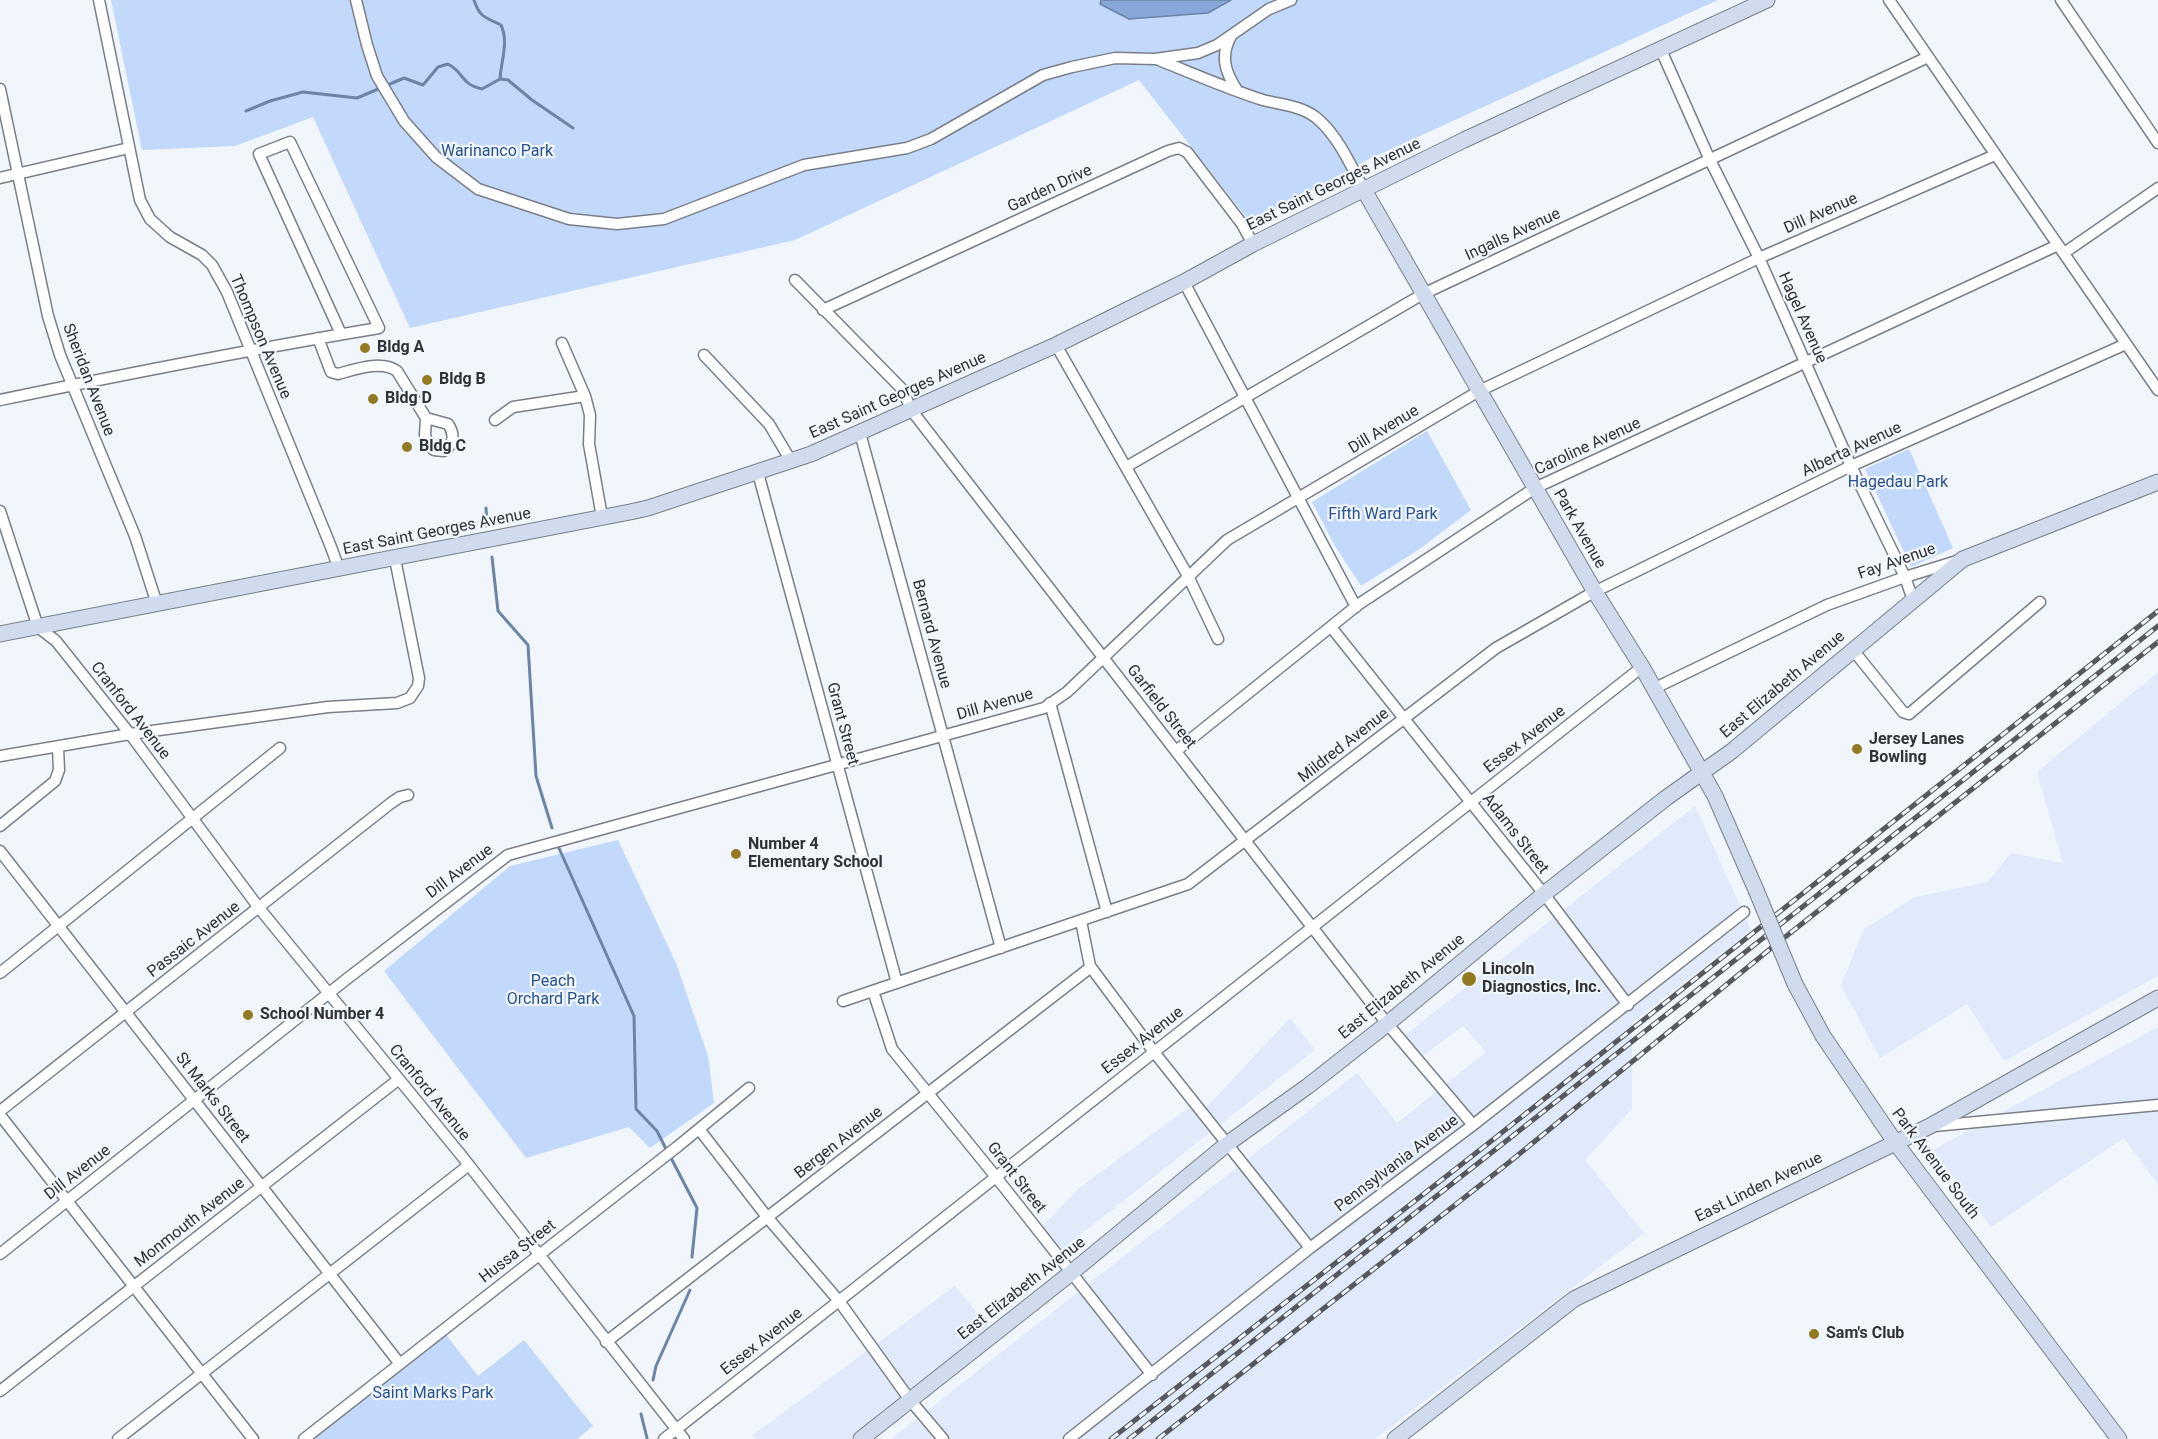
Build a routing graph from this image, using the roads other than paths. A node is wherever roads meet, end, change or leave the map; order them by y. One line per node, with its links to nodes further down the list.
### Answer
1 (99, 0): 14 (street, Thompson Avenue)
2 (356, 0): 10 (street)
3 (1291, 0): 7 (street)
4 (1767, 0): 8 (street, East Saint Georges Avenue)
5 (1889, 0): 9 (street)
6 (2061, 0): 13 (street)
7 (1231, 36): 10 (street); 12 (street)
8 (1660, 50): 16 (street, Hagel Avenue); 20 (street, East Saint Georges Avenue)
9 (1928, 57): 15 (street); 16 (street, Ingalls Avenue)
10 (1155, 59): 12 (street)
11 (0, 89): 17 (street, Sheridan Avenue)
12 (1238, 90): 20 (street)
13 (2158, 143)
14 (129, 148): 17 (street); 33 (street, Thompson Avenue)
15 (1995, 155): 22 (street); 23 (street, Dill Avenue)
16 (1709, 158): 23 (street, Hagel Avenue); 26 (street, Ingalls Avenue)
17 (17, 174): 18 (street); 36 (street, Sheridan Avenue)
18 (0, 178)
19 (2158, 188): 22 (street, Caroline Avenue)
20 (1364, 190): 21 (street, East Saint Georges Avenue); 26 (street, Park Avenue)
21 (1253, 244): 25 (street, East Saint Georges Avenue); 27 (street, Garden Drive)
22 (2061, 249): 31 (street); 35 (street, Caroline Avenue)
23 (1758, 258): 35 (street, Hagel Avenue); 38 (street, Dill Avenue)
24 (795, 280): 27 (street, Garfield Street)
25 (1184, 282): 32 (street, East Saint Georges Avenue); 40 (street)
26 (1423, 294): 38 (street, Park Avenue); 40 (street, Ingalls Avenue)
27 (823, 310): 42 (street, Garfield Street)
28 (341, 334): 28 (street); 29 (street)
29 (318, 338): 33 (street); 43 (street)
30 (562, 343): 39 (street)
31 (2126, 344): 37 (street); 47 (street, Alberta Avenue)
32 (1056, 345): 42 (street, East Saint Georges Avenue); 48 (street)
33 (250, 349): 36 (street); 57 (street, Thompson Avenue)
34 (704, 355): 46 (street)
35 (1805, 363): 47 (street, Hagel Avenue); 51 (street, Caroline Avenue)
36 (72, 385): 41 (street); 63 (street, Sheridan Avenue)
37 (2158, 390)
38 (1479, 391): 51 (street, Park Avenue); 52 (street, Dill Avenue)
39 (585, 396): 44 (street); 54 (street)
40 (1245, 397): 48 (street, Ingalls Avenue); 52 (street)
41 (0, 400)
42 (912, 411): 45 (street, East Saint Georges Avenue); 70 (street, Garfield Street)
43 (426, 418)
44 (495, 420)
45 (860, 433): 46 (street, East Saint Georges Avenue); 76 (street, Bernard Avenue)
46 (791, 461): 49 (street, East Saint Georges Avenue)
47 (1851, 466): 59 (street, Hagel Avenue); 60 (street, Alberta Avenue)
48 (1126, 467): 58 (street)
49 (758, 473): 54 (street, East Saint Georges Avenue); 81 (street, Grant Street)
50 (2158, 482): 56 (street, Fay Avenue)
51 (1534, 488): 60 (street, Park Avenue); 64 (street, Caroline Avenue)
52 (1298, 498): 58 (street, Dill Avenue); 64 (street)
53 (0, 512): 65 (street)
54 (602, 517): 55 (street, East Saint Georges Avenue)
55 (395, 559): 57 (street, East Saint Georges Avenue); 75 (street)
56 (1963, 559): 59 (street, Fay Avenue); 61 (street, East Elizabeth Avenue)
57 (339, 569): 63 (street, East Saint Georges Avenue)
58 (1188, 576): 68 (street); 70 (street, Dill Avenue)
59 (1905, 577): 61 (street, Hagel Avenue); 72 (street, Fay Avenue)
60 (1595, 592): 71 (street, Park Avenue); 74 (street, Mildred Avenue)
61 (1913, 600): 69 (street, East Elizabeth Avenue)
62 (2040, 602): 69 (street)
63 (157, 604): 65 (street, East Saint Georges Avenue)
64 (1356, 607): 66 (street, Caroline Avenue)
65 (38, 627): 67 (street, East Saint Georges Avenue); 75 (street, Cranford Avenue)
66 (1331, 627): 74 (street, Adams Street); 79 (street, Caroline Avenue)
67 (0, 634)
68 (1218, 639)
69 (1853, 650): 82 (street, East Elizabeth Avenue)
70 (1103, 657): 73 (street, Dill Avenue); 79 (street, Garfield Street)
71 (1642, 667): 72 (street, Park Avenue); 84 (street, Essex Avenue)
72 (1653, 689): 82 (street, Park Avenue)
73 (1050, 703): 76 (street, Dill Avenue); 92 (street)
74 (1404, 719): 84 (street, Adams Street); 87 (street, Mildred Avenue)
75 (130, 734): 77 (street); 85 (street, Cranford Avenue)
76 (943, 736): 81 (street, Dill Avenue); 97 (street, Bernard Avenue)
77 (57, 748): 80 (street); 86 (street)
78 (280, 748): 85 (street)
79 (1176, 751): 87 (street, Garfield Street)
80 (0, 756)
81 (837, 765): 100 (street, Grant Street); 102 (street, Dill Avenue)
82 (1701, 772): 89 (street, Park Avenue); 90 (street, East Elizabeth Avenue)
83 (408, 795): 91 (street, Passaic Avenue)
84 (1471, 802): 90 (street, Adams Street); 96 (street, Essex Avenue)
85 (193, 818): 91 (street, Cranford Avenue); 95 (street)
86 (0, 826)
87 (1246, 842): 92 (street, Mildred Avenue); 96 (street, Garfield Street)
88 (0, 851): 95 (street, St Marks Street)
89 (1756, 890): 118 (street, Park Avenue South, bridge)
90 (1544, 894): 105 (street, Adams Street); 107 (street, East Elizabeth Avenue)
91 (259, 908): 102 (street, Cranford Avenue); 106 (street, Passaic Avenue)
92 (1107, 912): 94 (street, Mildred Avenue)
93 (1744, 912): 105 (street, Pennsylvania Avenue)
94 (1081, 921): 97 (street); 98 (street)
95 (59, 927): 99 (street); 106 (street, St Marks Street)
96 (1312, 927): 107 (street, Garfield Street); 108 (street, Essex Avenue)
97 (1001, 948): 100 (street)
98 (1091, 968): 108 (street); 111 (street, Bergen Avenue)
99 (0, 973)
100 (897, 983): 101 (street)
101 (873, 991): 104 (street); 111 (street, Grant Street)
102 (328, 993): 109 (street, Cranford Avenue); 112 (street, Dill Avenue)
103 (2158, 998): 116 (street, East Linden Avenue)
104 (843, 1001)
105 (1628, 1005): 115 (street, Pennsylvania Avenue)
106 (126, 1012): 112 (street, St Marks Street); 114 (street, Passaic Avenue)
107 (1387, 1024): 115 (street, Garfield Street); 119 (street, East Elizabeth Avenue)
108 (1154, 1052): 119 (street); 121 (street, Essex Avenue)
109 (399, 1079): 120 (street, Cranford Avenue); 122 (street, Monmouth Avenue)
110 (749, 1088): 117 (street, Hussa Street)
111 (928, 1093): 121 (street, Grant Street); 124 (street, Bergen Avenue)
112 (194, 1100): 122 (street, St Marks Street); 123 (street, Dill Avenue)
113 (2158, 1105): 116 (street)
114 (0, 1113): 123 (street)
115 (1473, 1125): 125 (street, Pennsylvania Avenue)
116 (1930, 1126): 118 (street, East Linden Avenue)
117 (699, 1129): 124 (street); 127 (street, Hussa Street)
118 (1895, 1142): 147 (street, East Linden Avenue); 148 (street, Park Avenue South)
119 (1227, 1144): 125 (street); 129 (street, East Elizabeth Avenue)
120 (469, 1165): 127 (street, Cranford Avenue); 128 (street)
121 (996, 1177): 129 (street, Grant Street); 131 (street, Essex Avenue)
122 (262, 1186): 128 (street, St Marks Street); 130 (street, Monmouth Avenue)
123 (67, 1201): 126 (street, Dill Avenue); 130 (street)
124 (767, 1217): 131 (street); 132 (street, Bergen Avenue)
125 (1310, 1248): 135 (street, Pennsylvania Avenue)
126 (0, 1254)
127 (539, 1255): 132 (street, Cranford Avenue); 133 (street, Hussa Street)
128 (330, 1273): 133 (street, St Marks Street); 134 (street)
129 (1071, 1273): 135 (street, Grant Street); 137 (street, East Elizabeth Avenue)
130 (134, 1287): 134 (street); 136 (street, Monmouth Avenue)
131 (839, 1301): 137 (street); 138 (street, Essex Avenue)
132 (606, 1341): 138 (street, Cranford Avenue)
133 (400, 1364): 141 (street, Hussa Street)
134 (202, 1374): 139 (street); 140 (street)
135 (1152, 1375): 146 (street, Pennsylvania Avenue)
136 (0, 1391)
137 (910, 1400): 144 (street, East Elizabeth Avenue); 145 (street)
138 (676, 1429): 142 (street, Essex Avenue); 143 (street, Cranford Avenue)
139 (118, 1439)
140 (253, 1439)
141 (304, 1439)
142 (664, 1439)
143 (684, 1439)
144 (861, 1439)
145 (943, 1439)
146 (1069, 1439)
147 (1395, 1439)
148 (2119, 1439)

